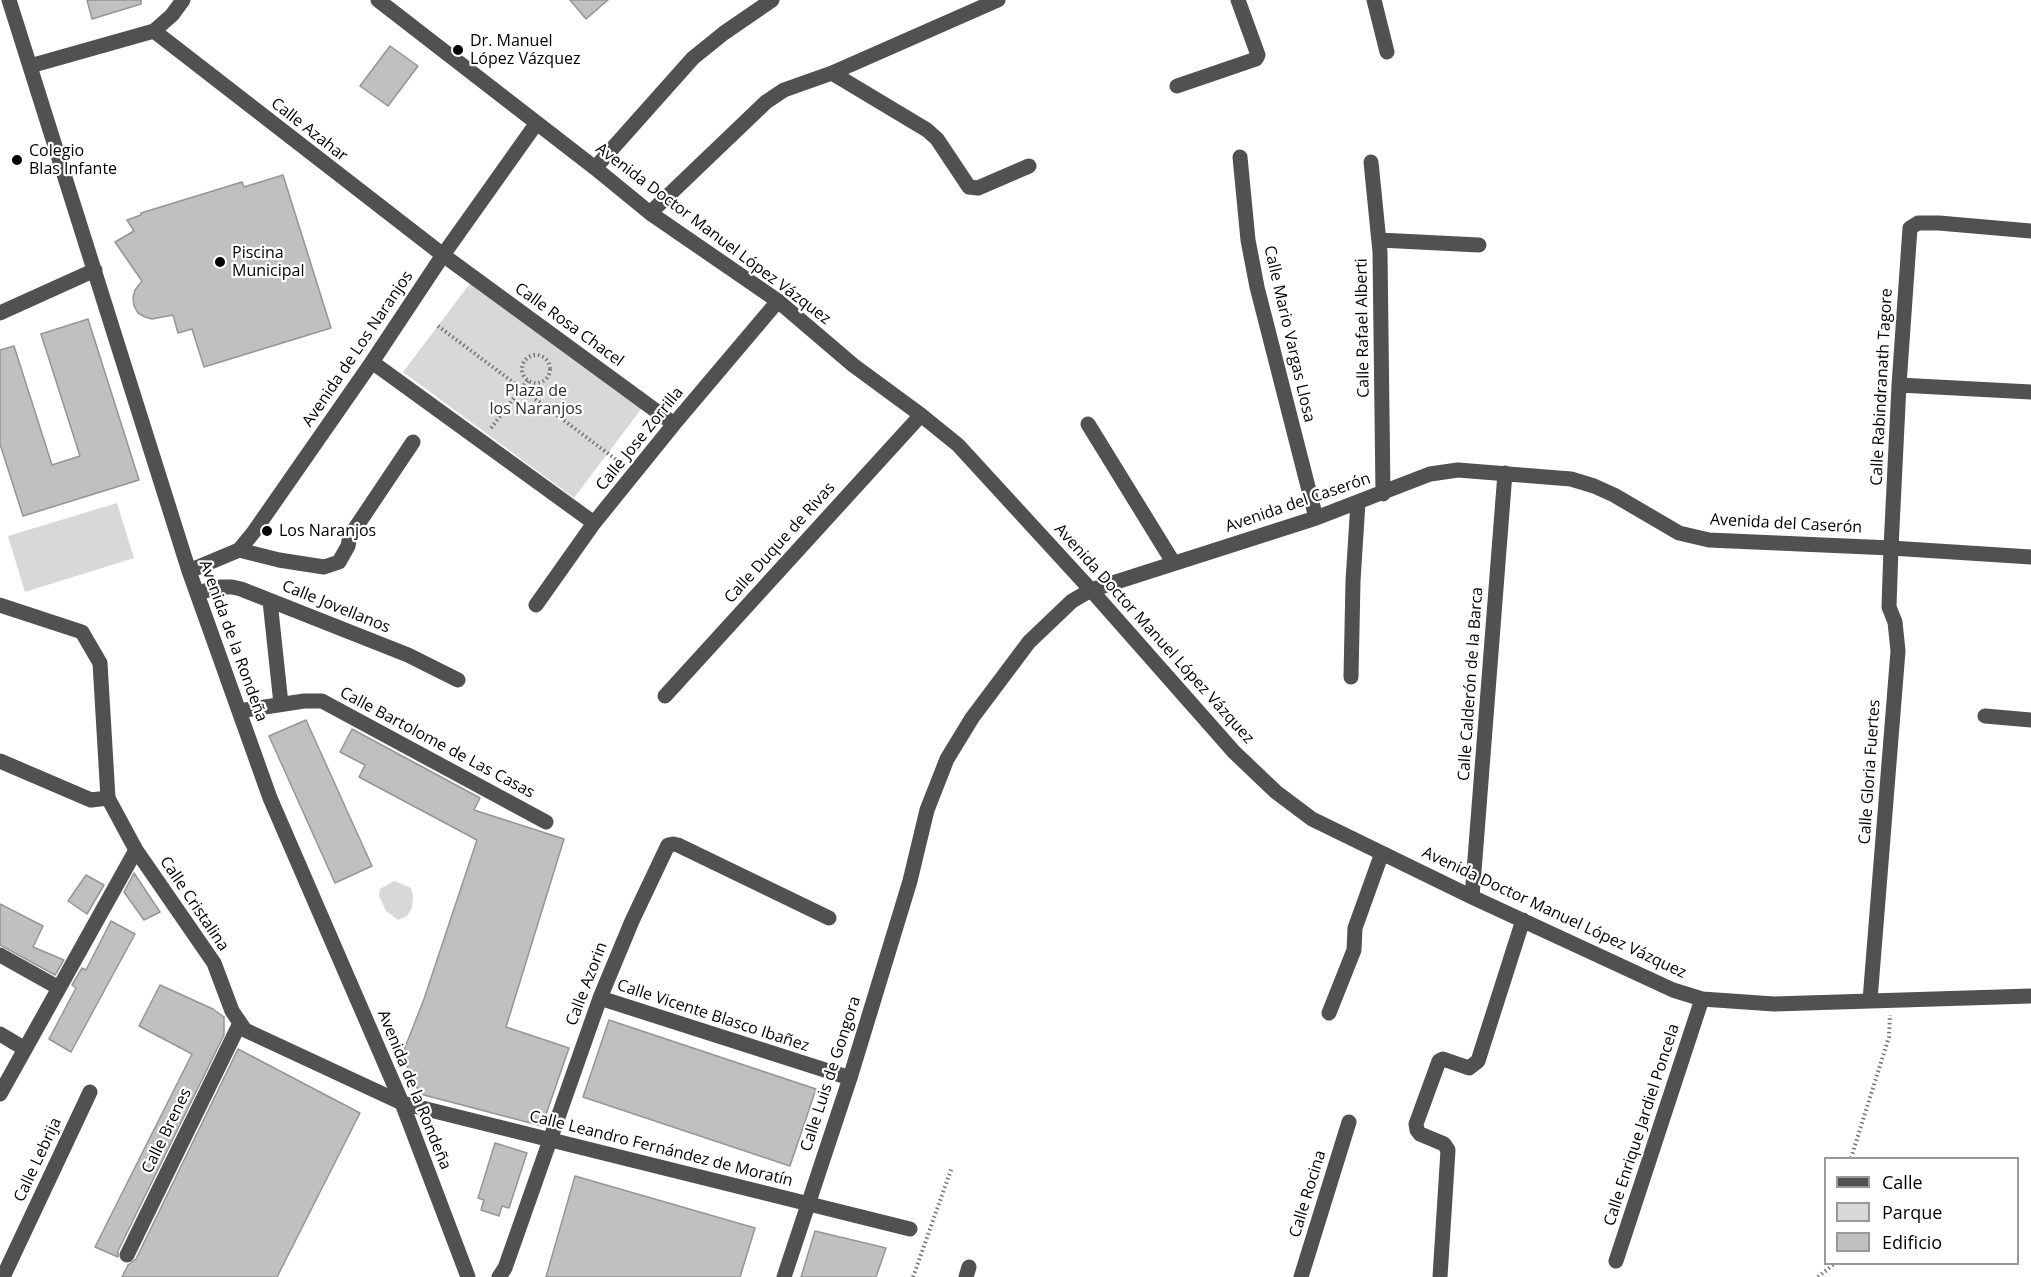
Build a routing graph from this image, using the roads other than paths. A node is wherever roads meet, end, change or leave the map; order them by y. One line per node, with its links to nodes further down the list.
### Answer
1 (9, 0): 10 (street, Avenida de la Rondeña)
2 (183, 0): 8 (street)
3 (378, 0): 13 (street, Avenida Doctor Manuel López Vázquez)
4 (772, 0): 17 (street)
5 (998, 0): 11 (street)
6 (1238, 0): 12 (street)
7 (1374, 0): 9 (street)
8 (154, 31): 10 (street); 22 (street, Calle Azahar)
9 (1387, 52)
10 (30, 66): 23 (street, Avenida de la Rondeña)
11 (832, 73): 16 (street); 18 (street)
12 (1177, 86)
13 (536, 124): 17 (street, Avenida Doctor Manuel López Vázquez); 22 (street, Avenida de Los Naranjos)
14 (1240, 157): 36 (street, Calle Mario Vargas Llosa)
15 (1371, 162): 20 (street, Calle Rafael Alberti)
16 (1029, 166)
17 (595, 168): 18 (street, Avenida Doctor Manuel López Vázquez)
18 (650, 213): 24 (street, Avenida Doctor Manuel López Vázquez)
19 (2031, 230): 27 (street, Calle Rabindranath Tagore)
20 (1379, 240): 21 (street); 34 (street, Calle Rafael Alberti)
21 (1479, 245)
22 (443, 255): 26 (street, Avenida de Los Naranjos); 30 (street, Calle Rosa Chacel)
23 (95, 270): 25 (street); 42 (street, Avenida de la Rondeña)
24 (778, 301): 29 (street, Avenida Doctor Manuel López Vázquez); 30 (street, Calle Jose Zorrilla)
25 (0, 313)
26 (372, 362): 37 (street); 39 (street, Avenida de Los Naranjos)
27 (1899, 385): 28 (street); 38 (street, Calle Rabindranath Tagore)
28 (2031, 392)
29 (921, 415): 43 (street, Avenida Doctor Manuel López Vázquez); 50 (street, Calle Duque de Rivas)
30 (674, 424): 37 (street, Calle Jose Zorrilla)
31 (1088, 424): 41 (street)
32 (413, 442): 39 (street)
33 (1505, 473): 34 (street, Avenida del Caserón); 38 (street, Avenida del Caserón); 60 (street, Calle Calderón de la Barca)
34 (1383, 494): 35 (street, Avenida del Caserón)
35 (1358, 502): 36 (street, Avenida del Caserón); 48 (street)
36 (1316, 518): 41 (street, Avenida del Caserón)
37 (594, 523): 47 (street, Calle Jose Zorrilla)
38 (1891, 548): 40 (street, Avenida del Caserón); 68 (street, Calle Gloria Fuertes)
39 (239, 550): 42 (street, Avenida de Los Naranjos)
40 (2031, 557)
41 (1173, 562): 43 (street, Avenida del Caserón)
42 (189, 571): 44 (street, Avenida de la Rondeña)
43 (1091, 590): 59 (street, Avenida Doctor Manuel López Vázquez); 73 (street, Calle Luis de Gongora)
44 (197, 592): 45 (street, Calle Jovellanos); 52 (street, Avenida de la Rondeña)
45 (270, 601): 49 (street, Calle Jovellanos); 51 (street)
46 (0, 605): 56 (street, Calle Cristalina)
47 (536, 605)
48 (1351, 677)
49 (458, 680)
50 (665, 696)
51 (281, 704): 52 (street, Calle Bartolome de Las Casas); 57 (street, Calle Bartolome de Las Casas)
52 (239, 711): 76 (street, Avenida de la Rondeña)
53 (1985, 716): 54 (street)
54 (2031, 720)
55 (0, 761): 56 (street)
56 (108, 798): 58 (street, Calle Cristalina)
57 (546, 822)
58 (136, 850): 64 (street); 70 (street, Calle Cristalina)
59 (1382, 853): 60 (street, Avenida Doctor Manuel López Vázquez); 69 (street)
60 (1472, 897): 62 (street, Avenida Doctor Manuel López Vázquez)
61 (829, 918): 66 (street, Calle Azorin)
62 (1523, 920): 67 (street, Avenida Doctor Manuel López Vázquez); 88 (street)
63 (0, 956): 64 (street)
64 (59, 988): 72 (street)
65 (2031, 996): 68 (street, Avenida Doctor Manuel López Vázquez)
66 (600, 998): 73 (street, Calle Vicente Blasco Ibañez); 78 (street, Calle Azorin)
67 (1702, 999): 68 (street, Avenida Doctor Manuel López Vázquez); 82 (street, Calle Enrique Jardiel Poncela)
68 (1870, 1000)
69 (1329, 1013)
70 (240, 1023): 76 (street, Calle Cristalina); 81 (street, Calle Brenes)
71 (0, 1034): 72 (street)
72 (25, 1049): 75 (street)
73 (850, 1078): 79 (street, Calle Luis de Gongora)
74 (90, 1092): 83 (street, Calle Lebrija)
75 (0, 1094)
76 (402, 1103): 78 (street, Calle Leandro Fernández de Moratín); 84 (street, Avenida de la Rondeña)
77 (1349, 1122): 87 (street, Calle Rocina)
78 (551, 1140): 79 (street, Calle Leandro Fernández de Moratín); 85 (street, Calle Azorin)
79 (808, 1204): 80 (street, Calle Leandro Fernández de Moratín); 86 (street, Calle Luis de Gongora)
80 (910, 1229)
81 (127, 1256)
82 (1616, 1262)
83 (3, 1277)
84 (468, 1277)
85 (500, 1277)
86 (784, 1277)
87 (1301, 1277)
88 (1440, 1277)

